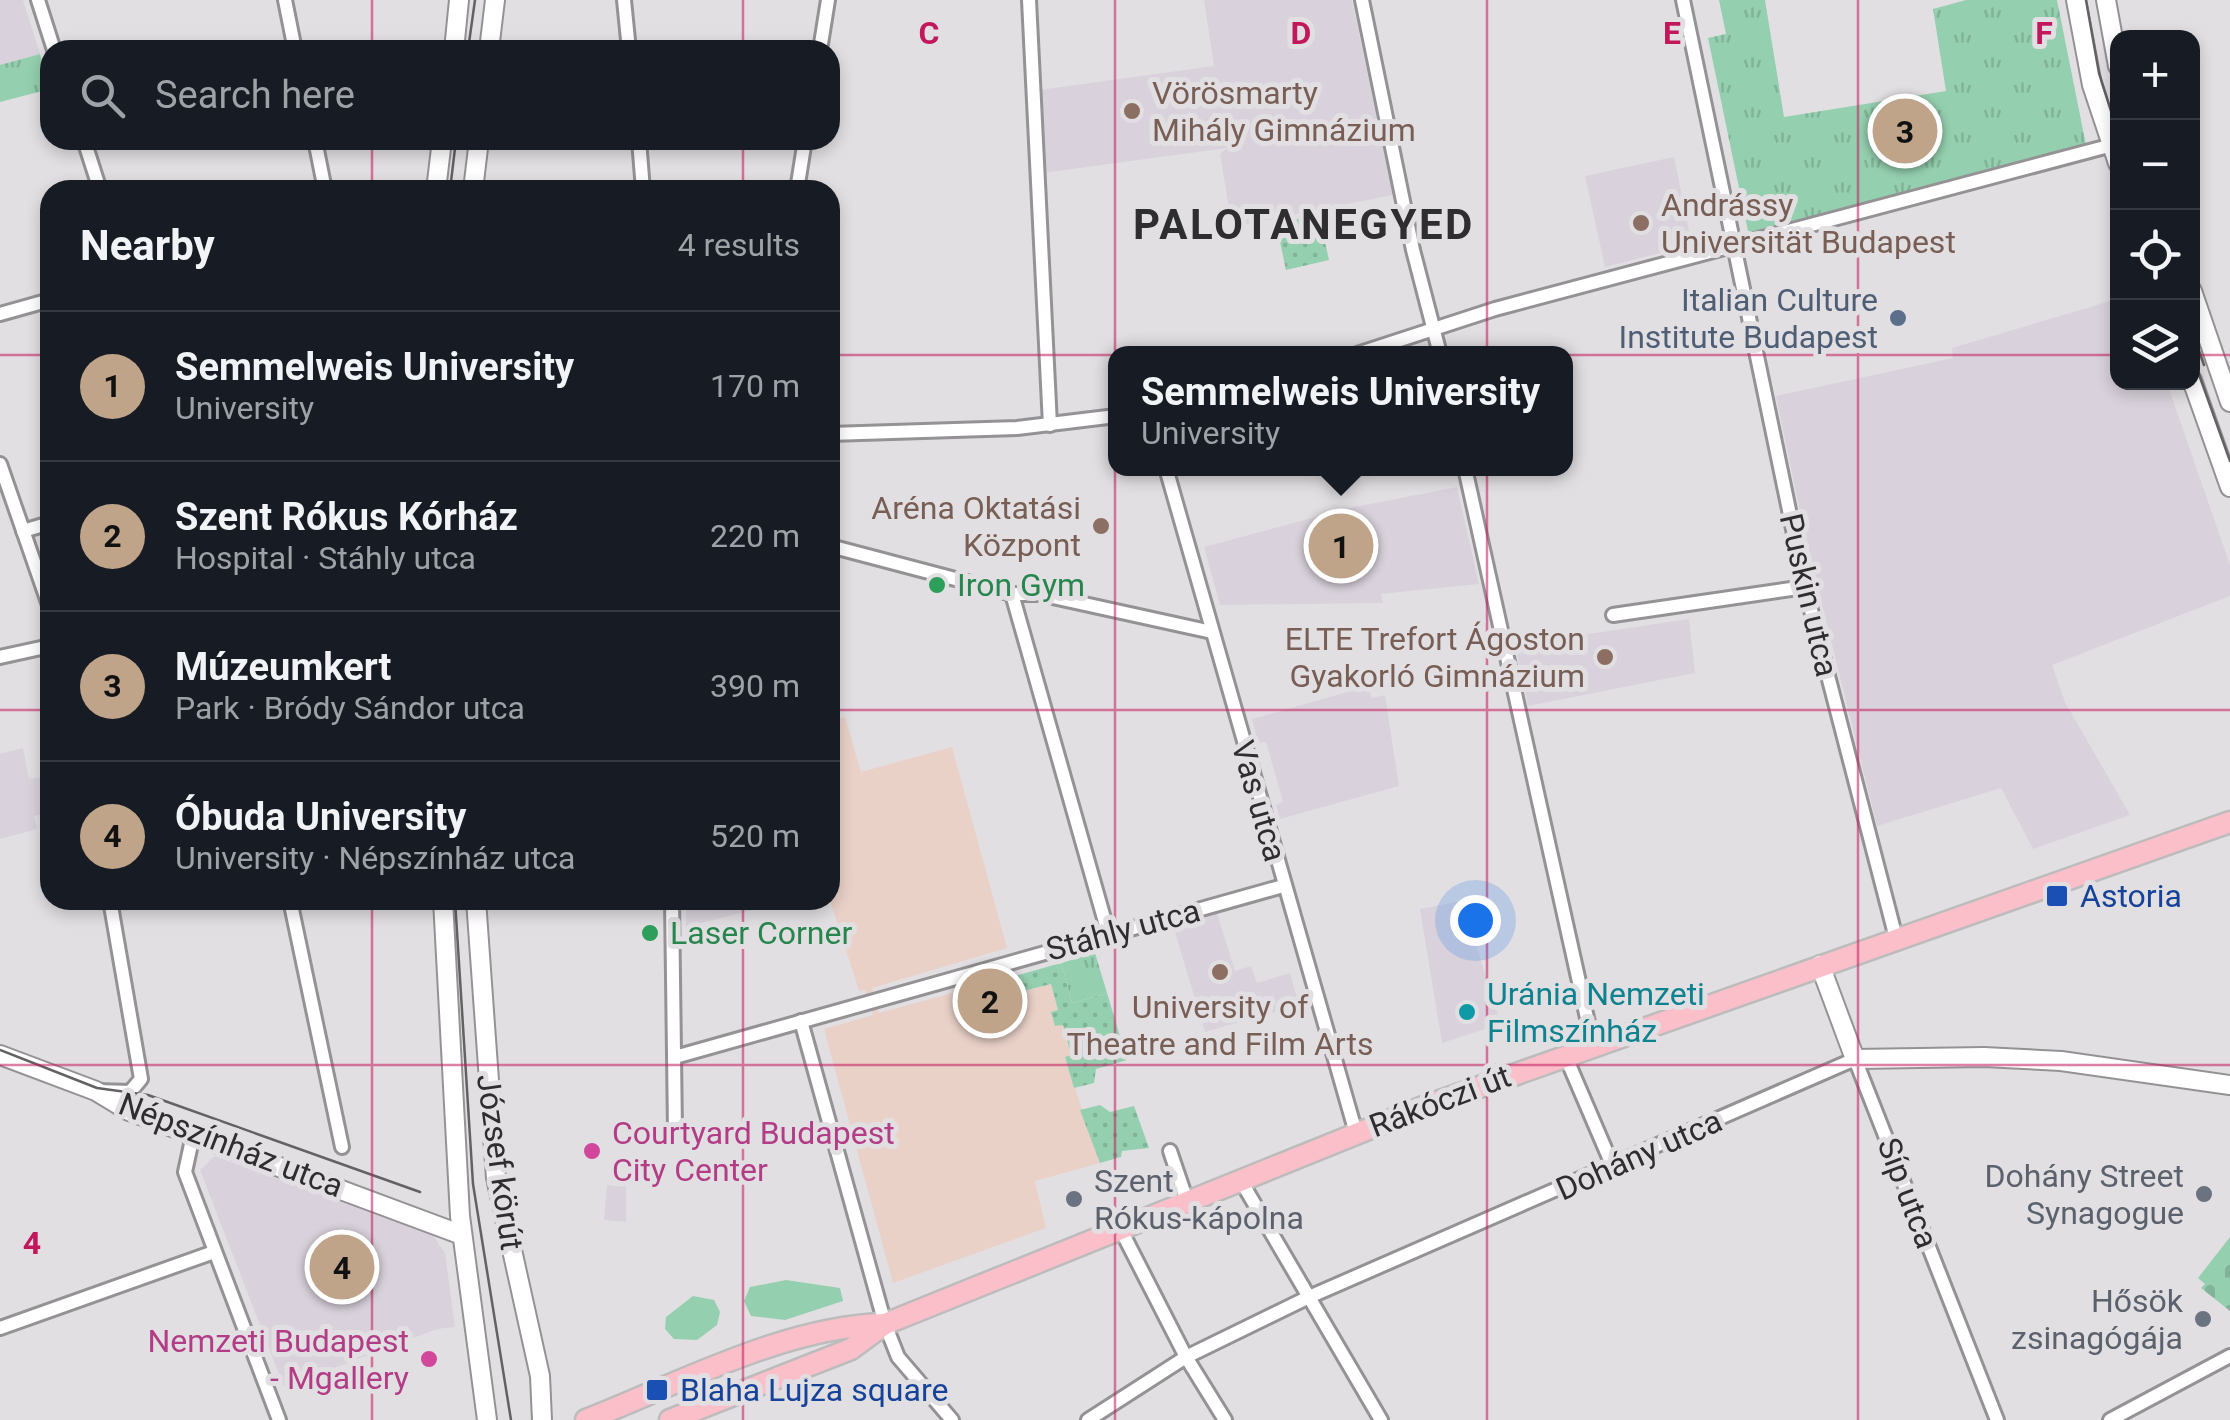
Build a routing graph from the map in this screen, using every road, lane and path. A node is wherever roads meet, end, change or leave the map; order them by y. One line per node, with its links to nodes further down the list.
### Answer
1 (38, 0): 13 (street)
2 (284, 0): 14 (street)
3 (460, 0): 15 (main road)
4 (495, 0): 16 (main road)
5 (624, 0): 17 (street)
6 (828, 0): 18 (street)
7 (1029, 0): 43 (street)
8 (1362, 0): 37 (street)
9 (1683, 0): 33 (street, Puskin utca)
10 (2076, 0): 19 (main road)
11 (2106, 0): 12 (main road)
12 (2111, 30)
13 (51, 40)
14 (293, 40)
15 (455, 40)
16 (490, 40)
17 (629, 40)
18 (822, 40)
19 (2110, 131)
20 (87, 150): 27 (street)
21 (317, 150): 28 (street)
22 (441, 150): 29 (main road)
23 (478, 150): 30 (main road)
24 (639, 150): 31 (street)
25 (803, 150): 32 (street)
26 (2110, 152): 33 (street)
27 (97, 180)
28 (324, 180)
29 (437, 180)
30 (474, 180)
31 (642, 180)
32 (799, 180)
33 (1734, 248): 37 (street); 53 (street, Puskin utca)
34 (2195, 300): 41 (main road)
35 (40, 303): 36 (street)
36 (0, 314)
37 (1435, 332): 38 (street); 39 (street)
38 (1385, 346)
39 (1438, 346)
40 (2196, 390): 48 (main road)
41 (2230, 402)
42 (1108, 417): 43 (street)
43 (1050, 425): 44 (street)
44 (840, 434)
45 (0, 464): 50 (street)
46 (1168, 476): 56 (street, Vas utca)
47 (1467, 476): 70 (street)
48 (2230, 486)
49 (40, 525): 50 (street)
50 (23, 531): 52 (street)
51 (840, 549): 54 (street)
52 (40, 579)
53 (1805, 586): 55 (street); 67 (street, Puskin utca)
54 (1012, 594): 56 (street); 66 (street)
55 (1614, 615)
56 (1212, 632): 60 (street, Vas utca)
57 (40, 648): 58 (street)
58 (0, 657)
59 (2230, 822): 67 (main road, Rákóczi út)
60 (1283, 886): 66 (street, Stáhly utca); 78 (street, Vas utca)
61 (112, 910): 76 (street)
62 (292, 910): 80 (street)
63 (444, 910): 86 (main road, József körút)
64 (477, 910): 95 (main road, József körút)
65 (672, 910): 73 (street)
66 (1109, 936): 69 (street, Stáhly utca)
67 (1896, 938): 68 (main road, Rákóczi út)
68 (1820, 965): 70 (main road, Rákóczi út); 74 (main road, Síp utca)
69 (801, 1021): 73 (street, Stáhly utca); 89 (street)
70 (1593, 1045): 72 (main road, Rákóczi út)
71 (0, 1055): 76 (main road, Népszínház utca)
72 (1565, 1055): 78 (main road, Rákóczi út); 82 (street)
73 (676, 1056): 77 (street)
74 (1855, 1059): 75 (main road, Dohány utca); 82 (street, Dohány utca); 102 (street, Síp utca)
75 (2230, 1085)
76 (96, 1091): 79 (main road, Népszínház utca)
77 (676, 1131)
78 (1356, 1133): 83 (main road, Rákóczi út)
79 (192, 1135): 86 (main road, Népszínház utca); 87 (street)
80 (342, 1147)
81 (1170, 1151): 84 (street)
82 (1613, 1167): 88 (street, Dohány utca)
83 (1241, 1181): 84 (main road, Rákóczi út); 88 (street)
84 (1188, 1204): 85 (main road, Rákóczi út)
85 (1122, 1232): 89 (main road, Rákóczi út); 92 (street)
86 (462, 1236): 94 (main road, József körút)
87 (214, 1252): 90 (street); 93 (street)
88 (1309, 1297): 92 (street, Dohány utca); 101 (street)
89 (885, 1324): 96 (main road, Rákóczi út); 97 (main road, Rákóczi út); 98 (street)
90 (0, 1328)
91 (2230, 1356): 103 (street)
92 (1186, 1357): 99 (street, Dohány utca); 100 (street)
93 (279, 1420)
94 (487, 1420)
95 (542, 1420)
96 (586, 1420)
97 (670, 1420)
98 (952, 1420)
99 (1088, 1420)
100 (1225, 1420)
101 (1381, 1420)
102 (1997, 1420)
103 (2110, 1420)

